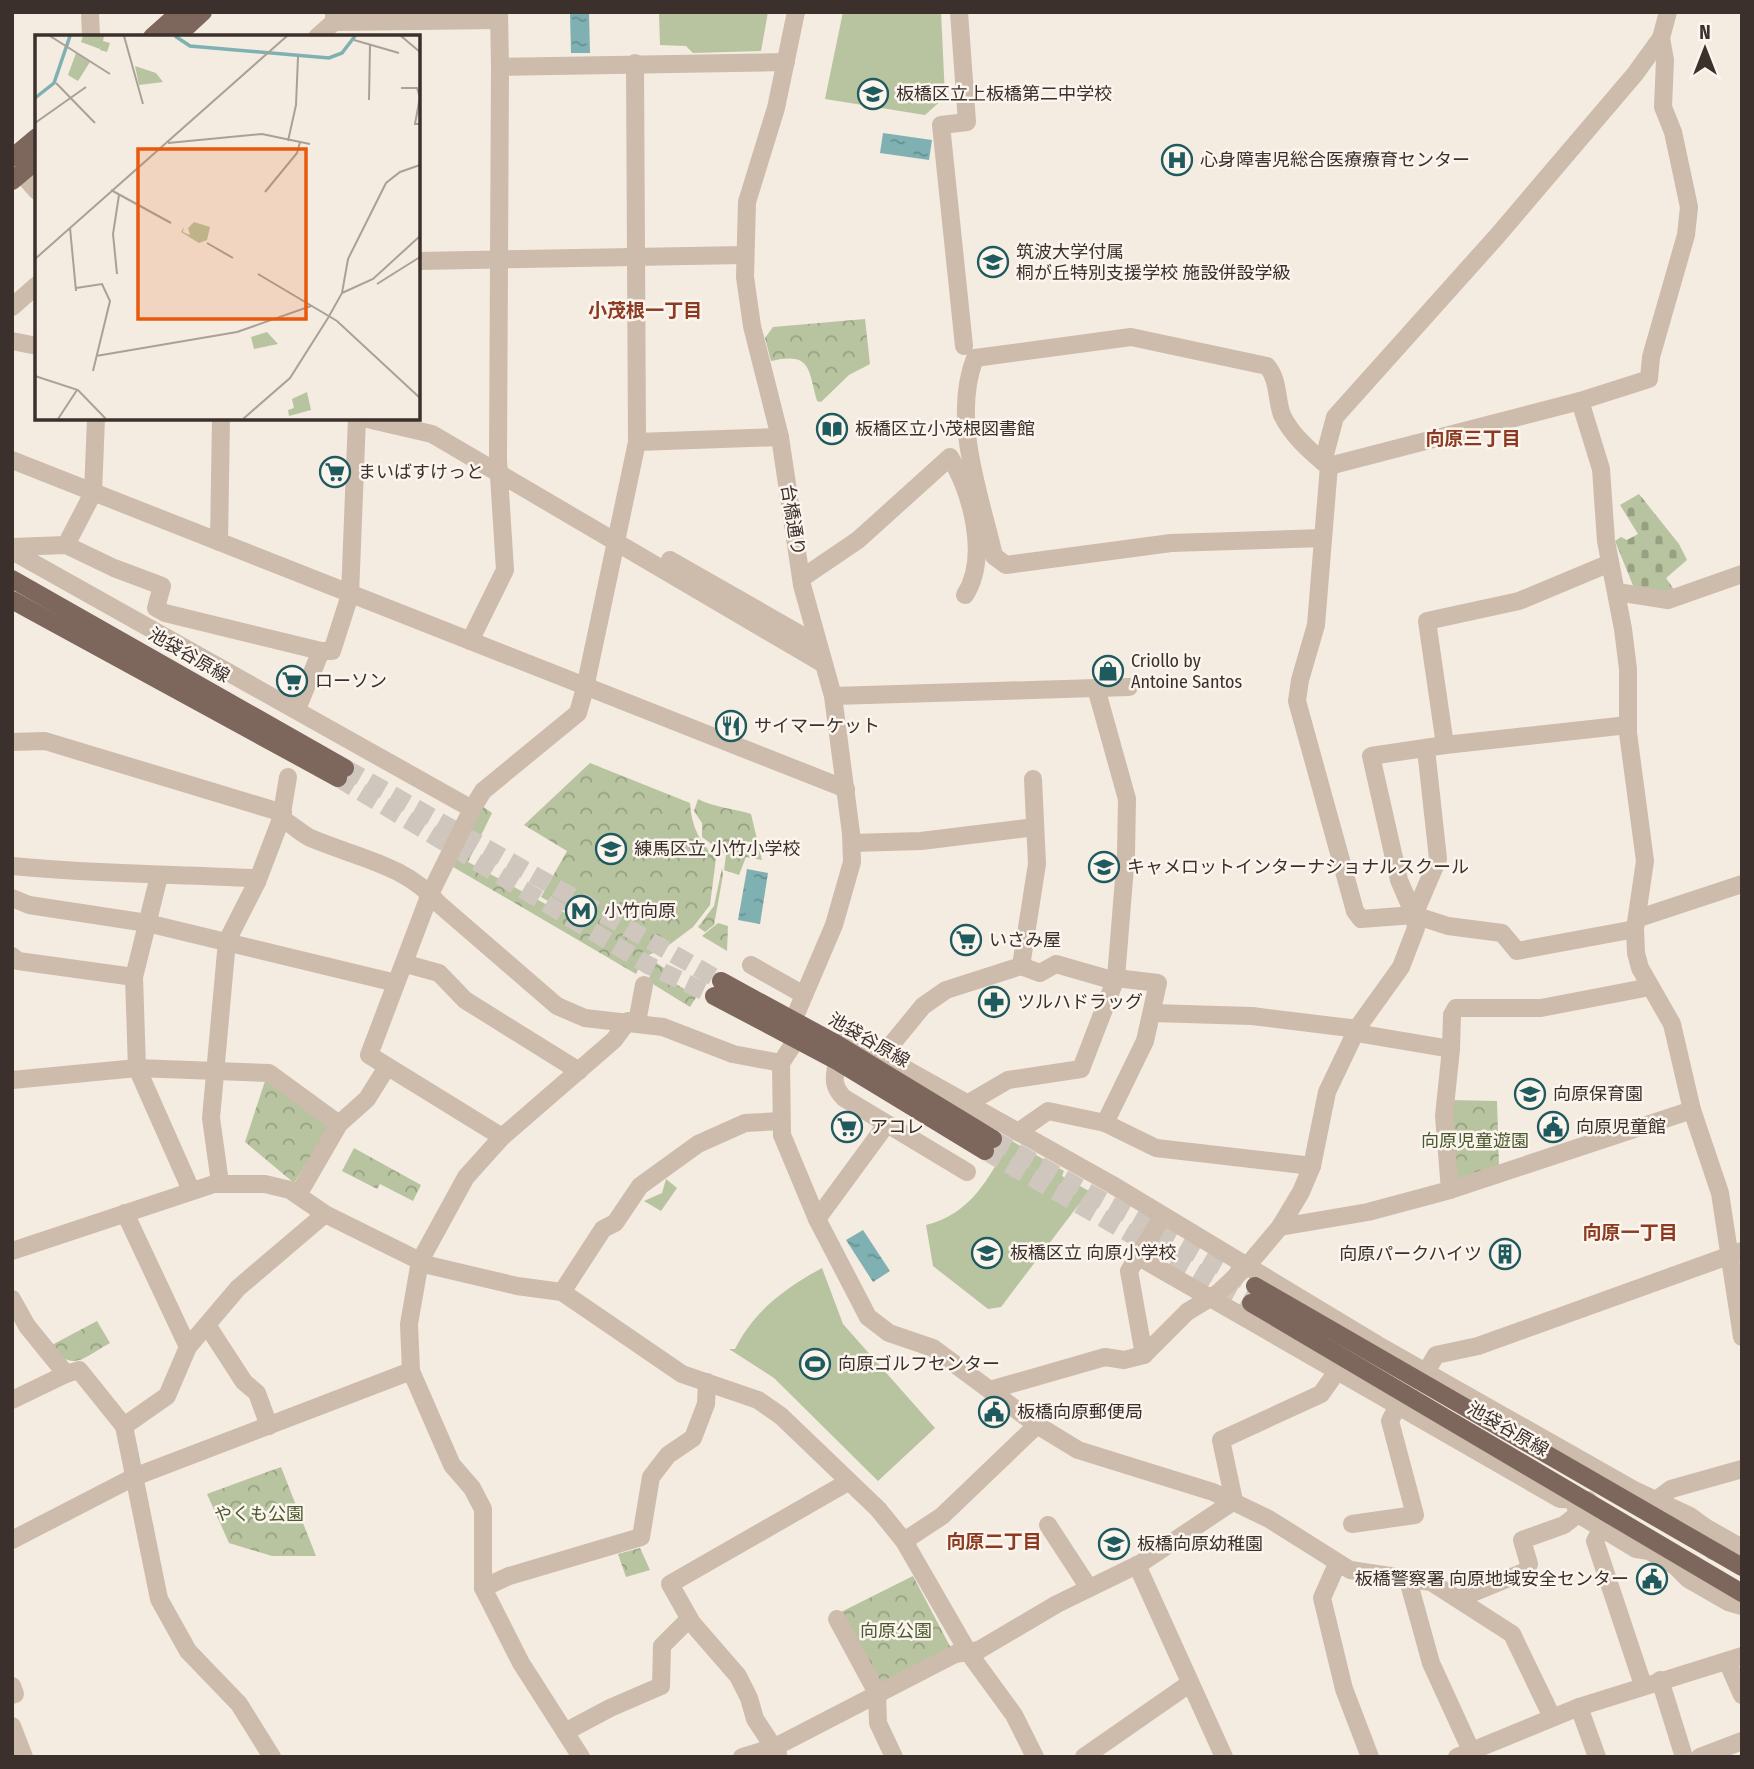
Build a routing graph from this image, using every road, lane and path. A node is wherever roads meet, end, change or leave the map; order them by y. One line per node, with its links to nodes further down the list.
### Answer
1 (90, 12): 10 (street)
2 (180, 12): 11 (main road)
3 (203, 12): 12 (main road)
4 (796, 12): 15 (street, 台橋通り)
5 (960, 12): 30 (street)
6 (1668, 12): 14 (street)
7 (499, 16): 9 (street); 17 (street)
8 (334, 17): 9 (street); 13 (street)
9 (370, 29)
10 (90, 35)
11 (154, 35)
12 (178, 35)
13 (319, 35)
14 (1661, 38): 31 (street); 40 (street)
15 (786, 62): 16 (street); 22 (street, 台橋通り)
16 (635, 63): 17 (street); 23 (street)
17 (500, 67): 24 (street)
18 (35, 140): 20 (main road)
19 (35, 160): 20 (main road)
20 (15, 171): 21 (street)
21 (35, 189)
22 (744, 255): 23 (street); 37 (street, 台橋通り)
23 (635, 258): 24 (street); 38 (street)
24 (499, 260): 25 (street); 41 (street)
25 (420, 261)
26 (35, 287): 27 (street)
27 (12, 307)
28 (12, 341): 29 (street)
29 (35, 346)
30 (964, 346)
31 (1580, 401): 40 (street); 48 (street)
32 (96, 420): 42 (street)
33 (221, 420): 45 (street)
34 (357, 420): 53 (street)
35 (372, 420): 41 (street)
36 (420, 420): 41 (street)
37 (780, 437): 38 (street); 50 (street, 台橋通り)
38 (637, 442): 43 (street)
39 (12, 460): 42 (street)
40 (1326, 464): 44 (street); 44 (street)
41 (499, 466): 43 (street); 56 (street)
42 (93, 493): 45 (street); 46 (street)
43 (617, 536): 57 (street); 59 (street); 61 (street)
44 (1323, 538): 82 (street)
45 (219, 542): 53 (street)
46 (66, 545): 47 (street); 58 (street)
47 (12, 549): 64 (street)
48 (1610, 563): 52 (street); 67 (street)
49 (1742, 573): 52 (street)
50 (802, 578): 54 (street); 57 (street, 台橋通り)
51 (12, 579): 55 (main road, 池袋谷原線)
52 (1617, 592): 65 (street)
53 (350, 595): 56 (street); 58 (street)
54 (965, 596)
55 (12, 600)
56 (470, 641): 61 (street)
57 (817, 644): 59 (street, 台橋通り)
58 (321, 651): 64 (street)
59 (822, 663): 63 (street, 台橋通り)
60 (1129, 687): 62 (street)
61 (585, 688): 71 (street); 72 (street)
62 (1096, 688): 63 (street); 91 (street)
63 (833, 696): 71 (street, 台橋通り)
64 (297, 709): 72 (street)
65 (1628, 725): 67 (street); 84 (street)
66 (12, 742): 73 (street)
67 (1445, 745): 68 (street)
68 (1426, 749): 82 (street); 82 (street)
69 (288, 777): 73 (street)
70 (1033, 779): 74 (street)
71 (846, 789): 75 (street, 台橋通り)
72 (472, 809): 80 (street)
73 (282, 816): 78 (street); 80 (street)
74 (1035, 827): 75 (street); 89 (street)
75 (852, 843): 95 (street, 台橋通り)
76 (12, 866): 77 (street)
77 (159, 876): 78 (street); 83 (street)
78 (257, 882): 85 (street)
79 (1742, 884): 84 (street)
80 (430, 894): 87 (street); 98 (street)
81 (12, 898): 83 (street)
82 (1414, 915): 84 (street); 99 (street)
83 (147, 923): 85 (street); 90 (street)
84 (1637, 923): 94 (street)
85 (227, 941): 92 (street); 107 (street)
86 (12, 956): 90 (street)
87 (406, 964): 92 (street); 108 (street)
88 (751, 965): 95 (street)
89 (1021, 966): 91 (street); 103 (street)
90 (134, 976): 106 (street)
91 (1115, 980): 96 (street); 110 (street)
92 (396, 983): 105 (street)
93 (644, 985): 98 (street)
94 (1650, 987): 101 (street); 111 (street)
95 (804, 995): 97 (street, 台橋通り)
96 (1152, 1013): 99 (street); 114 (street)
97 (793, 1021): 100 (main road, 池袋谷原線); 102 (main road, 池袋谷原線)
98 (632, 1022): 104 (street); 108 (street)
99 (1356, 1031): 101 (street); 119 (street)
100 (796, 1040): 102 (main road, 池袋谷原線); 104 (street)
101 (1451, 1049): 123 (street)
102 (836, 1052): 103 (street); 115 (street); 118 (main road, 池袋谷原線)
103 (882, 1056): 110 (street)
104 (781, 1063): 112 (street)
105 (387, 1067): 113 (street); 117 (street)
106 (137, 1068): 107 (street); 109 (street); 122 (street)
107 (216, 1069): 113 (street); 121 (street)
108 (579, 1071): 117 (street)
109 (12, 1080)
110 (967, 1104): 116 (street)
111 (1692, 1110): 123 (street); 131 (street)
112 (780, 1121): 128 (street); 135 (street)
113 (339, 1124): 124 (street)
114 (1105, 1124): 116 (street); 119 (street)
115 (886, 1125): 120 (street); 128 (street)
116 (1018, 1132): 127 (street)
117 (502, 1137): 133 (street)
118 (989, 1145)
119 (1312, 1166): 129 (street)
120 (967, 1172)
121 (220, 1183): 122 (street); 124 (street)
122 (191, 1191): 125 (street)
123 (1450, 1191): 129 (street)
124 (298, 1195): 126 (street)
125 (125, 1213): 130 (street); 140 (street)
126 (325, 1214): 133 (street); 138 (street)
127 (1163, 1216): 132 (street); 134 (street)
128 (817, 1219): 147 (street)
129 (1280, 1227): 134 (street)
130 (12, 1251)
131 (1735, 1254): 139 (street); 144 (street)
132 (1139, 1257): 136 (street); 141 (street)
133 (420, 1261): 135 (street); 143 (street)
134 (1247, 1266): 136 (street); 144 (street)
135 (562, 1293): 146 (street)
136 (1210, 1297): 141 (street); 142 (street)
137 (12, 1299): 145 (street)
138 (206, 1325): 140 (street); 152 (street)
139 (1742, 1337)
140 (188, 1347): 151 (street)
141 (1144, 1354): 147 (street)
142 (1338, 1370): 149 (street); 157 (street)
143 (411, 1371): 152 (street); 171 (street)
144 (1426, 1372): 156 (street)
145 (66, 1374): 148 (street); 151 (street)
146 (707, 1382): 155 (street); 171 (street)
147 (990, 1390): 150 (street)
148 (12, 1400)
149 (1398, 1405): 158 (street); 159 (street)
150 (1037, 1425): 157 (street); 164 (street)
151 (124, 1426): 154 (street)
152 (269, 1426): 154 (street)
153 (1742, 1469): 156 (street)
154 (134, 1477): 163 (street); 194 (street)
155 (848, 1482): 164 (street); 176 (street)
156 (1656, 1500): 161 (street)
157 (1234, 1501): 167 (street); 168 (street)
158 (1580, 1505): 162 (street); 166 (main road, 池袋谷原線); 173 (main road, 池袋谷原線); 174 (street)
159 (1352, 1524)
160 (1048, 1525): 172 (street)
161 (1705, 1527): 165 (street); 166 (street)
162 (1602, 1528): 175 (street); 180 (street)
163 (12, 1540)
164 (904, 1541): 178 (street)
165 (1742, 1548)
166 (1713, 1551): 169 (main road, 池袋谷原線)
167 (1338, 1564): 170 (street); 201 (street)
168 (1137, 1565): 172 (street); 181 (street)
169 (1742, 1567)
170 (1408, 1580): 174 (street); 192 (street)
171 (483, 1588): 189 (street)
172 (1089, 1588): 178 (street)
173 (1742, 1593)
174 (1458, 1598): 187 (street)
175 (1742, 1606)
176 (689, 1619): 189 (street); 191 (street)
177 (837, 1619): 183 (street)
178 (968, 1652): 183 (street); 198 (street)
179 (1734, 1658): 180 (street); 185 (street)
180 (1651, 1682): 186 (street); 203 (street)
181 (1189, 1684): 199 (street); 200 (street)
182 (12, 1686): 184 (street)
183 (877, 1693): 191 (street); 197 (street)
184 (12, 1695)
185 (1742, 1695)
186 (1579, 1707): 187 (street); 202 (street)
187 (1552, 1717): 192 (street)
188 (12, 1726): 193 (street)
189 (565, 1732): 195 (street)
190 (1742, 1741): 204 (street)
191 (777, 1752): 196 (street)
192 (1468, 1755)
193 (24, 1757)
194 (272, 1757)
195 (581, 1757)
196 (742, 1757)
197 (894, 1757)
198 (1035, 1757)
199 (1084, 1757)
200 (1224, 1757)
201 (1370, 1757)
202 (1597, 1757)
203 (1684, 1757)
204 (1700, 1757)

